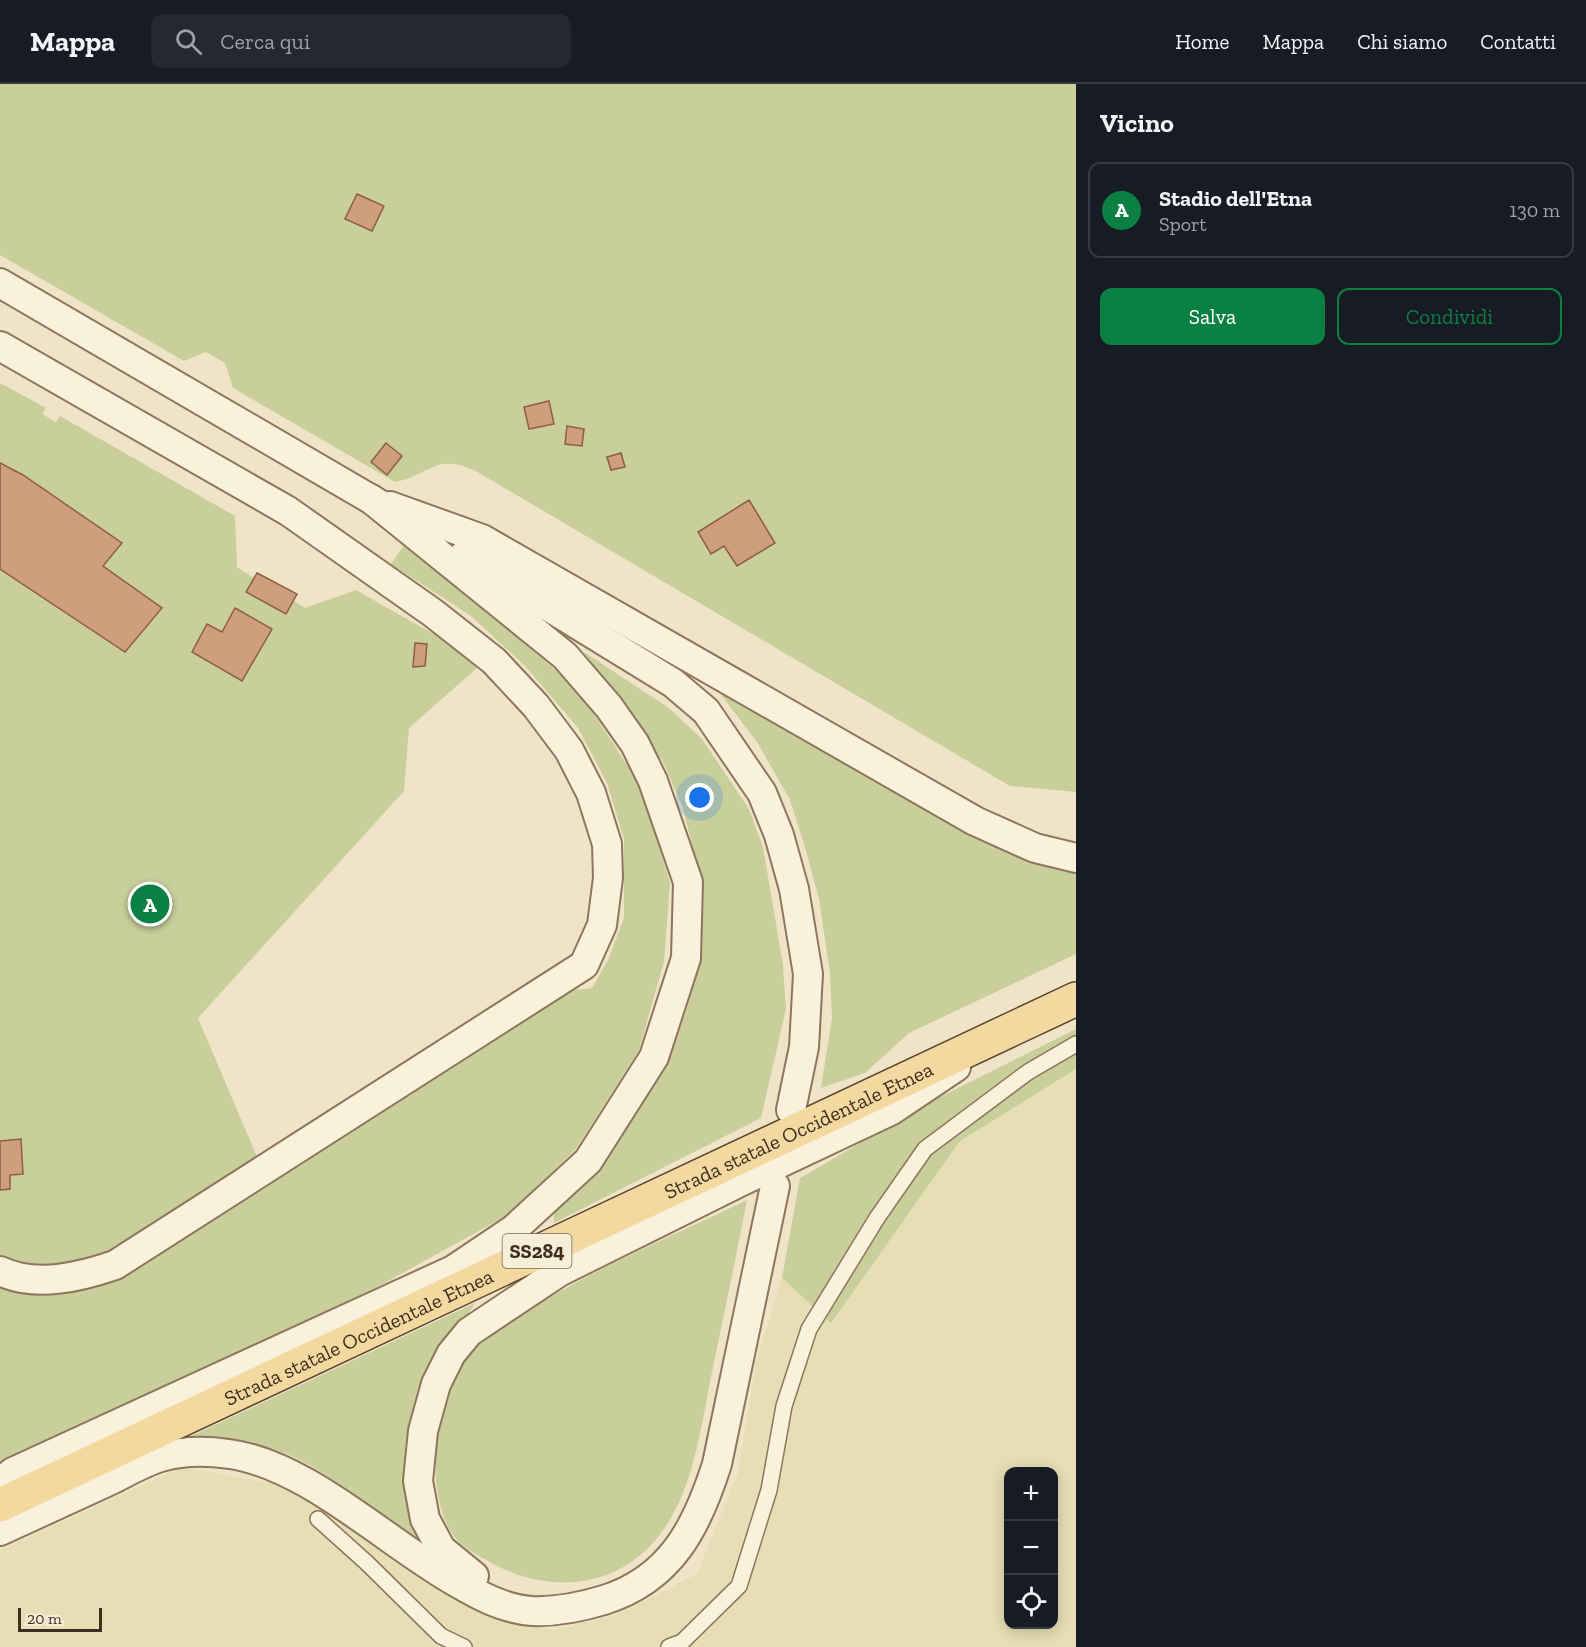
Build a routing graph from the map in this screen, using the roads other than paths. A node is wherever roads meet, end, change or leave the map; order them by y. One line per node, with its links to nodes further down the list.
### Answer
1 (0, 283): 3 (street)
2 (0, 346): 10 (street)
3 (371, 499): 4 (street); 8 (street); 11 (street)
4 (1076, 858)
5 (1076, 999): 6 (main road, Strada statale Occidentale Etnea / SS284)
6 (1012, 1029): 12 (main road, Strada statale Occidentale Etnea / SS284); 15 (street)
7 (1076, 1044): 17 (lane)
8 (791, 1110)
9 (775, 1186): 15 (street)
10 (0, 1271)
11 (0, 1482)
12 (0, 1505)
13 (318, 1520): 16 (lane)
14 (0, 1531): 15 (street)
15 (556, 1609)
16 (464, 1647)
17 (669, 1647)

